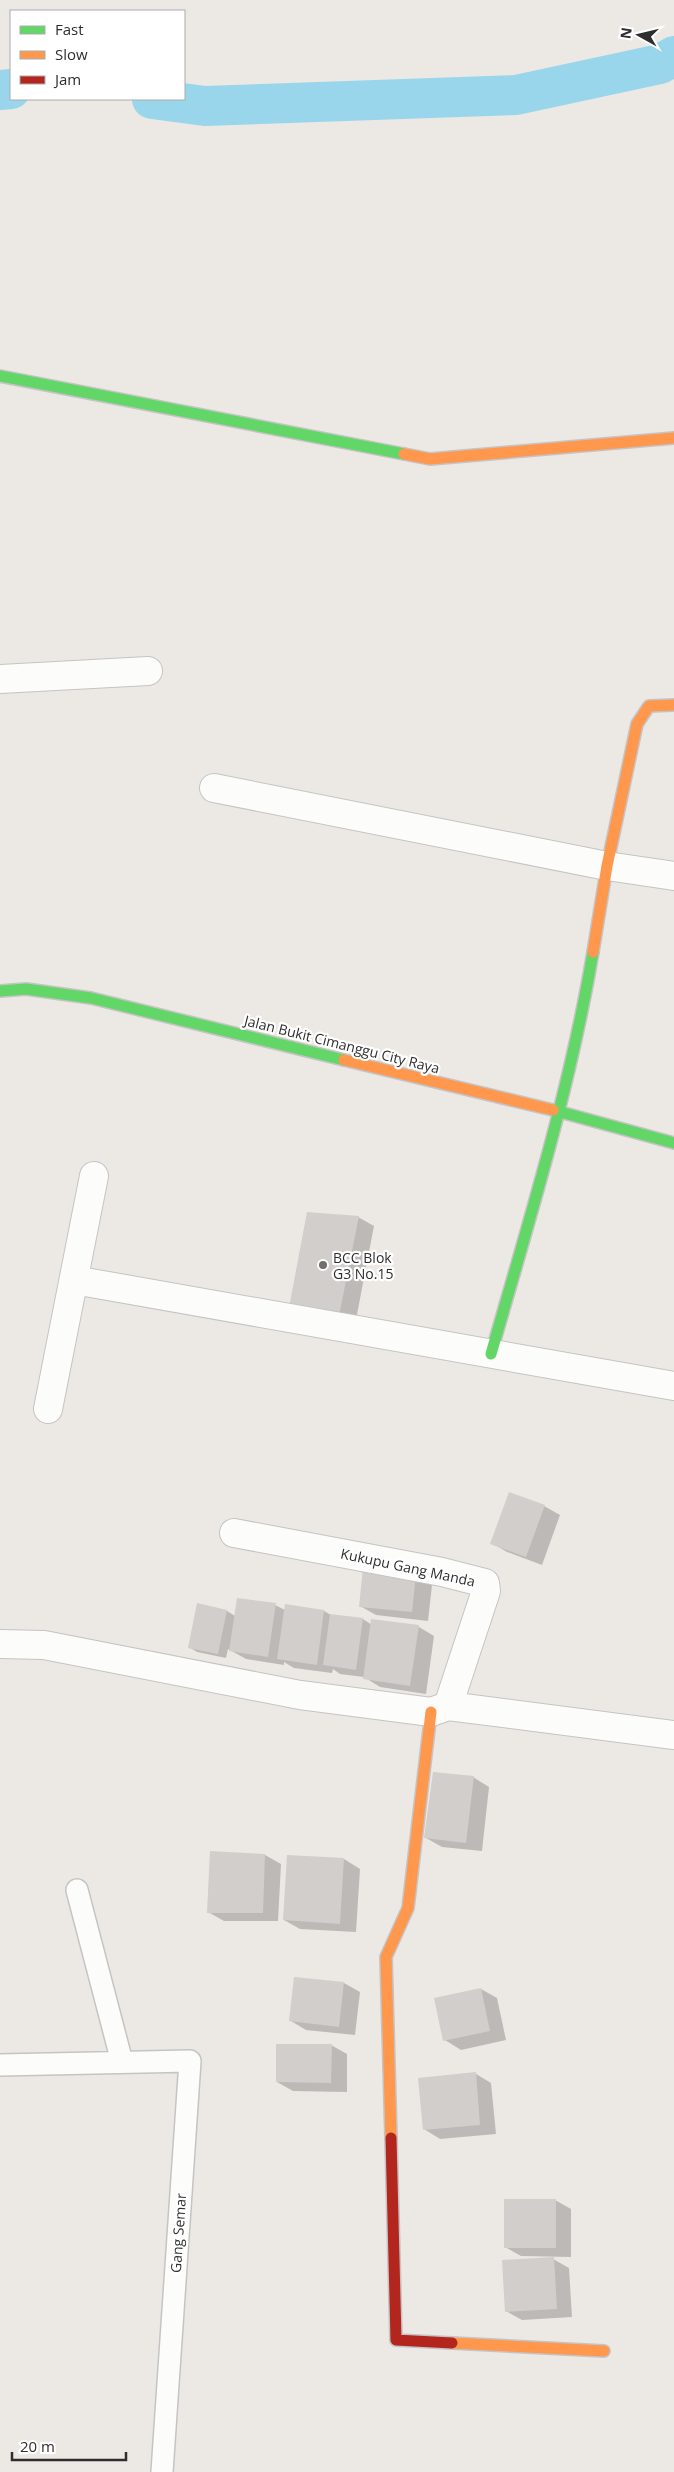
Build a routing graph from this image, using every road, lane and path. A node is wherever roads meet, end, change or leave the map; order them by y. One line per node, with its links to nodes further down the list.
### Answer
1 (0, 376): 2 (street)
2 (674, 438)
3 (148, 672): 4 (street)
4 (0, 678)
5 (674, 706): 7 (street)
6 (214, 788): 7 (street)
7 (607, 866): 8 (street); 10 (street)
8 (674, 876)
9 (0, 992): 10 (street, Jalan Bukit Cimanggu City Raya)
10 (560, 1112): 11 (street, Jalan Bukit Cimanggu City Raya); 14 (street)
11 (674, 1143)
12 (94, 1176): 13 (street)
13 (74, 1280): 14 (street); 16 (street)
14 (491, 1354): 15 (street)
15 (674, 1386)
16 (48, 1409)
17 (234, 1534): 19 (street, Kukupu Gang Manda)
18 (0, 1644): 19 (street)
19 (440, 1709): 20 (street); 24 (street)
20 (674, 1735)
21 (77, 1890): 22 (lane)
22 (122, 2062): 23 (lane, Gang Semar); 25 (lane, Gang Semar)
23 (0, 2065)
24 (604, 2351)
25 (162, 2472)

